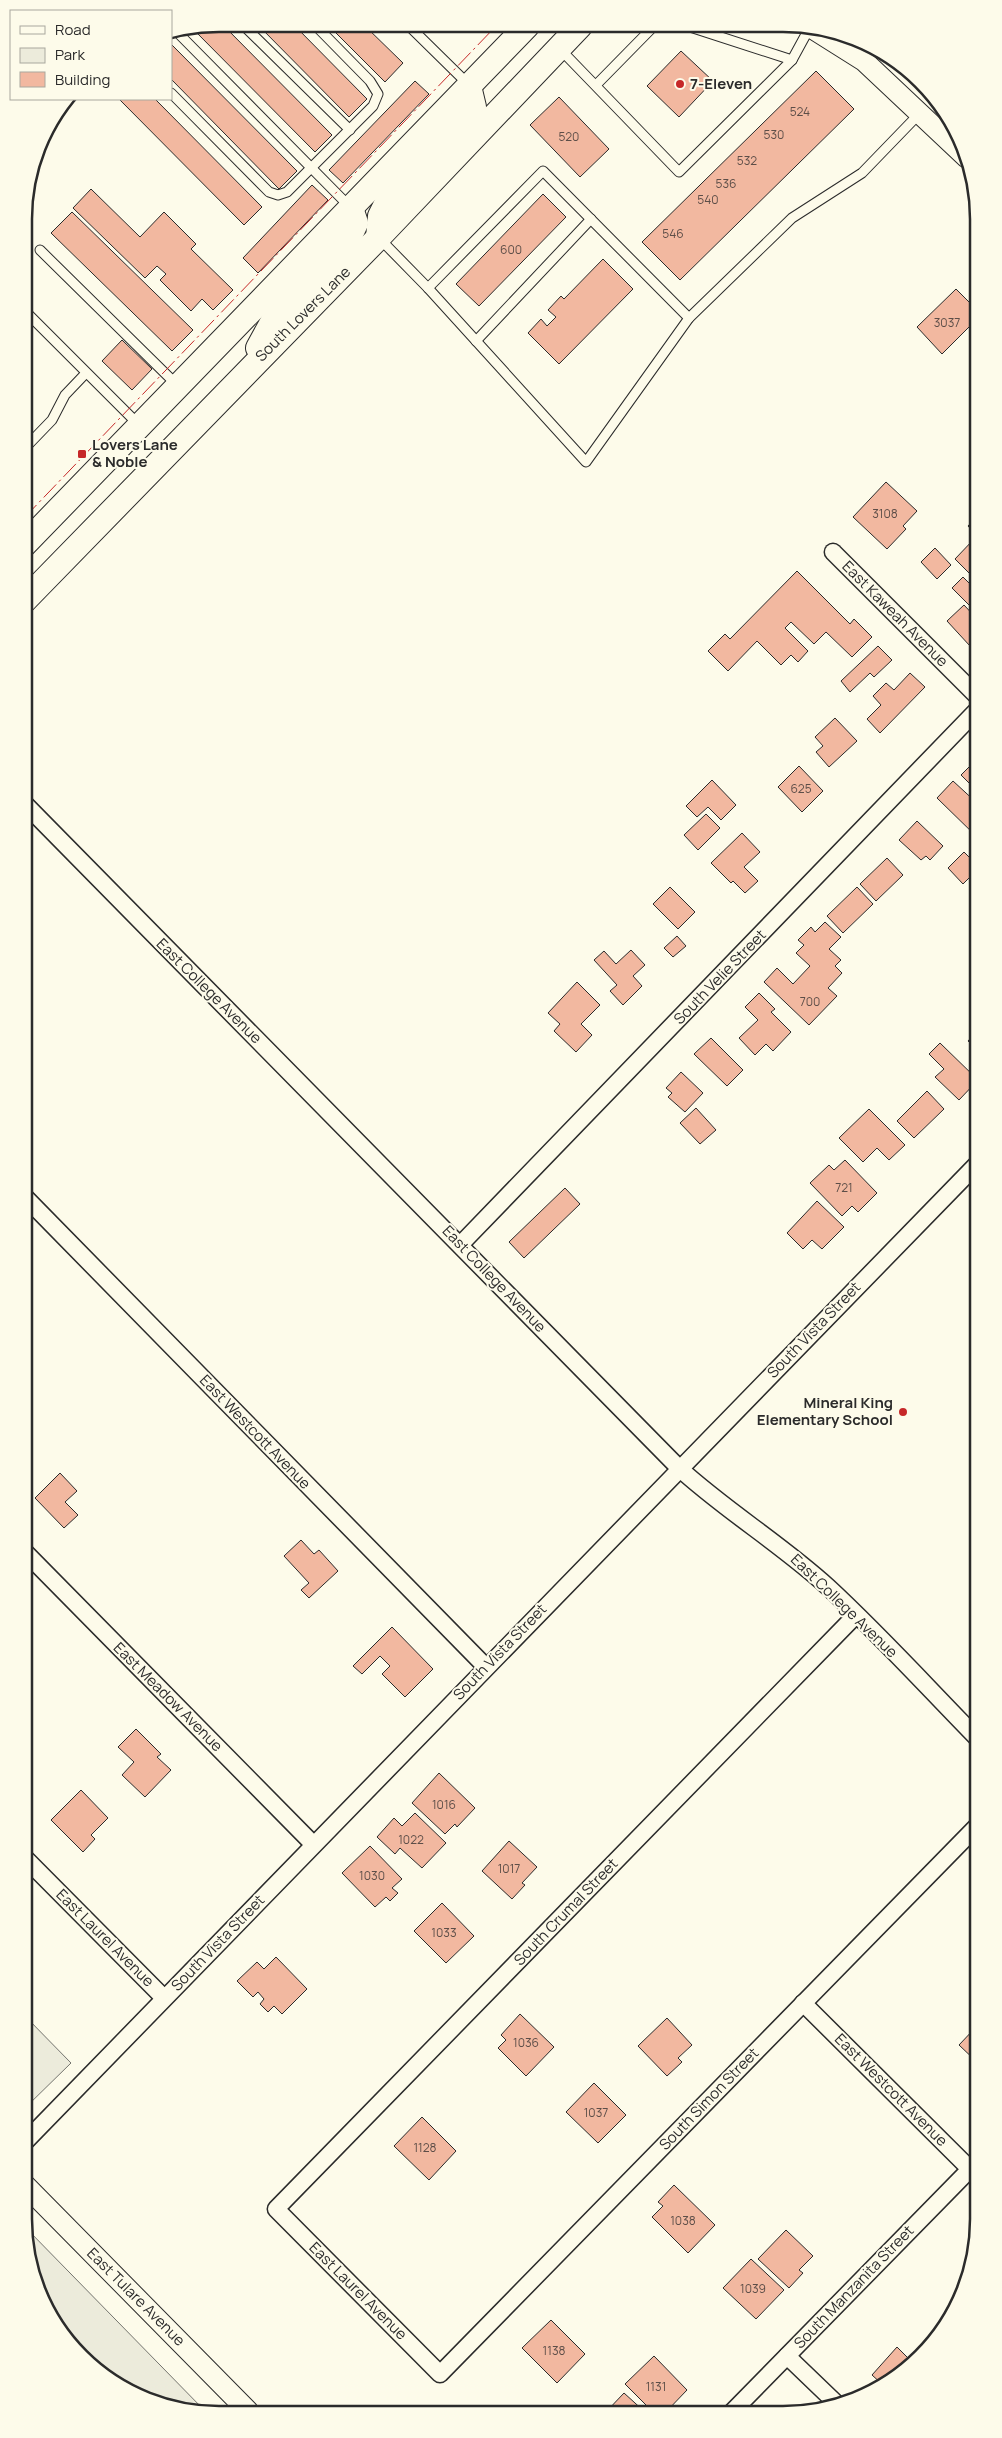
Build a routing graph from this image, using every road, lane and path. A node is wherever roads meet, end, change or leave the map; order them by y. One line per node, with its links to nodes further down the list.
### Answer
1 (250, 32): 17 (lane)
2 (322, 32): 17 (lane)
3 (415, 32): 14 (lane)
4 (521, 32): 14 (main road)
5 (574, 32): 11 (main road, South Lovers Lane)
6 (648, 32): 13 (lane)
7 (705, 32): 12 (lane)
8 (806, 34): 12 (lane)
9 (181, 36): 19 (lane)
10 (828, 38): 16 (street)
11 (559, 48): 13 (lane); 22 (main road, South Lovers Lane)
12 (792, 60): 13 (lane)
13 (596, 85)
14 (469, 86): 20 (main road); 22 (main road)
15 (172, 93): 19 (lane)
16 (920, 113): 18 (street); 26 (lane)
17 (350, 130): 19 (lane)
18 (954, 145)
19 (311, 169): 20 (lane)
20 (351, 208): 29 (main road); 30 (main road)
21 (591, 219): 24 (lane); 26 (lane); 27 (lane)
22 (378, 238): 24 (lane); 29 (main road, South Lovers Lane)
23 (40, 250): 30 (lane)
24 (428, 288): 27 (lane)
25 (32, 318): 28 (lane)
26 (689, 318): 27 (lane)
27 (476, 341)
28 (86, 373): 31 (lane); 32 (lane)
29 (244, 374): 35 (main road, South Lovers Lane)
30 (179, 387): 31 (main road)
31 (141, 427): 33 (main road)
32 (32, 441)
33 (32, 537)
34 (833, 552): 36 (street, East Kaweah Avenue)
35 (32, 593)
36 (970, 690)
37 (970, 717): 41 (street, South Velie Street)
38 (32, 811): 41 (street, East College Avenue)
39 (970, 1171): 42 (street, South Vista Street)
40 (32, 1204): 45 (street, East Westcott Avenue)
41 (460, 1245): 42 (street, East College Avenue)
42 (679, 1468): 44 (street, East College Avenue); 45 (street, South Vista Street)
43 (32, 1559): 48 (street, East Meadow Avenue)
44 (856, 1615): 46 (street, East College Avenue); 56 (street, South Crumal Street)
45 (486, 1667): 48 (street, South Vista Street)
46 (970, 1731)
47 (970, 1833): 51 (street, South Simon Street)
48 (313, 1844): 50 (street, South Vista Street)
49 (32, 1865): 50 (street, East Laurel Avenue)
50 (164, 1998): 52 (street, South Vista Street)
51 (803, 2003): 53 (street, East Westcott Avenue); 58 (street, South Simon Street)
52 (32, 2134)
53 (970, 2164)
54 (970, 2174): 57 (street, South Manzanita Street)
55 (32, 2192): 60 (street, East Tulare Avenue)
56 (276, 2209): 58 (street, East Laurel Avenue)
57 (787, 2356): 59 (street); 61 (street, South Manzanita Street)
58 (440, 2374)
59 (832, 2399)
60 (243, 2406)
61 (738, 2406)

